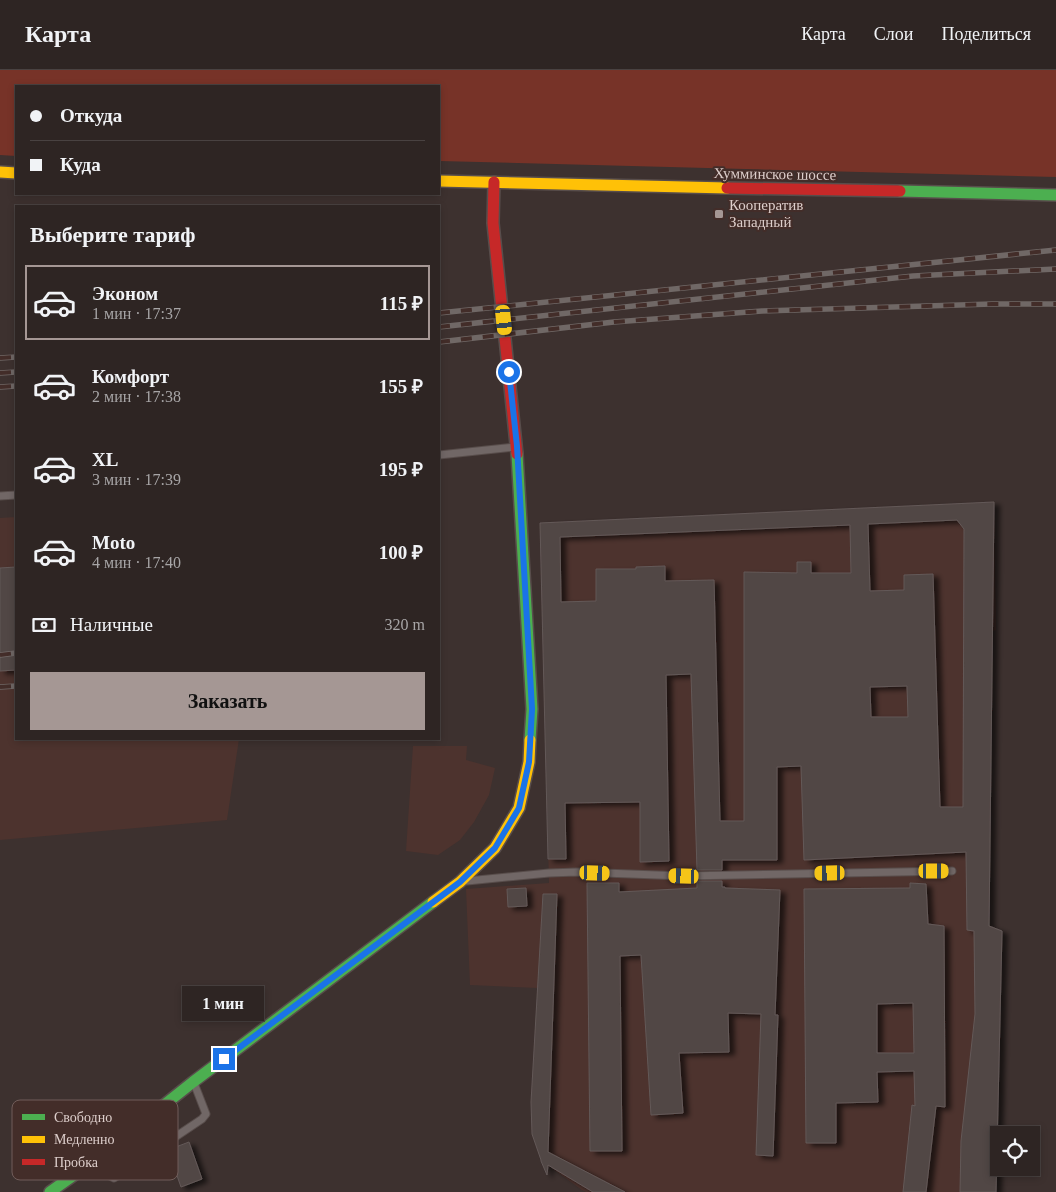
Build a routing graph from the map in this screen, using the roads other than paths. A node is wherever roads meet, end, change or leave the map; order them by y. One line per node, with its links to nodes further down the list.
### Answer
1 (0, 172): 2 (street)
2 (15, 173)
3 (440, 181): 4 (street, Хумминское шоссе)
4 (494, 182): 5 (street, Хумминское шоссе); 6 (street)
5 (1056, 195)
6 (517, 446): 7 (lane); 11 (street)
7 (440, 455)
8 (15, 495): 9 (lane)
9 (0, 496)
10 (952, 871): 11 (lane)
11 (460, 882): 12 (street)
12 (193, 1082): 13 (street); 14 (lane)
13 (170, 1100)
14 (178, 1135)
15 (67, 1180): 16 (street)
16 (50, 1192)

